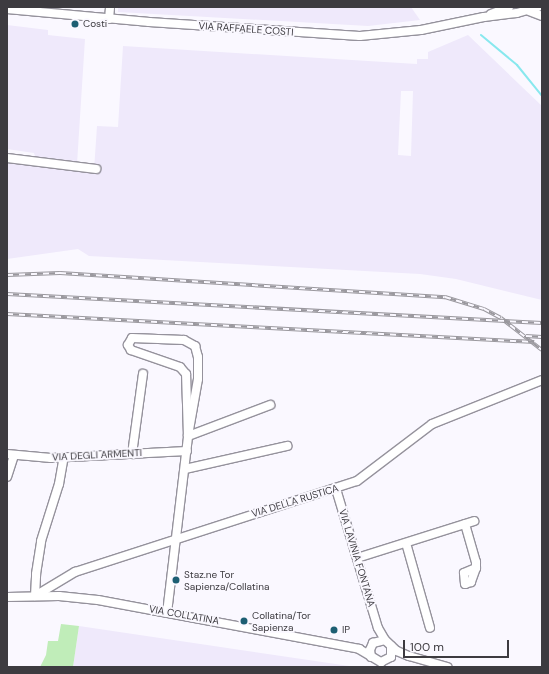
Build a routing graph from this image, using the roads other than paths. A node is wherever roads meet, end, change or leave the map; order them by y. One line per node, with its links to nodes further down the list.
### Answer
1 (110, 7): 8 (street)
2 (510, 7): 7 (street, VIA RAFFAELE COSTI)
3 (538, 7): 5 (street, VIA RAFFAELE COSTI)
4 (7, 8): 8 (street, VIA RAFFAELE COSTI)
5 (529, 11): 6 (street); 7 (street, VIA RAFFAELE COSTI)
6 (542, 16)
7 (484, 17): 8 (street, VIA RAFFAELE COSTI)
8 (109, 19)
9 (7, 158): 10 (street)
10 (96, 169)
11 (143, 374): 17 (street)
12 (542, 380): 22 (street, VIA DELLA RUSTICA)
13 (270, 405): 14 (street)
14 (188, 436): 14 (street); 16 (street)
15 (287, 446): 20 (street)
16 (187, 451): 17 (street, VIA DEGLI ARMENTI); 20 (street)
17 (132, 454): 19 (street, VIA DEGLI ARMENTI)
18 (10, 455): 19 (street, VIA DEGLI ARMENTI); 21 (street)
19 (64, 457): 29 (street)
20 (185, 469): 25 (street)
21 (7, 477)
22 (336, 489): 25 (street, VIA DELLA RUSTICA); 27 (street, VIA LAVINIA FONTANA)
23 (474, 521): 24 (street)
24 (465, 524): 26 (street); 28 (street)
25 (176, 541): 29 (street, VIA DELLA RUSTICA); 31 (street)
26 (406, 543): 27 (street); 33 (street)
27 (357, 558): 32 (street, VIA LAVINIA FONTANA)
28 (476, 568)
29 (35, 596): 30 (street, VIA COLLATINA); 31 (street, VIA COLLATINA)
30 (7, 597)
31 (167, 613): 36 (street, VIA COLLATINA)
32 (378, 628): 34 (street, VIA LAVINIA FONTANA); 35 (street, VIA LAVINIA FONTANA)
33 (430, 628)
34 (373, 643): 35 (street, VIA COLLATINA); 36 (street, VIA COLLATINA); 38 (street, VIA LAVINIA FONTANA)
35 (388, 643): 37 (street); 39 (street)
36 (359, 649): 38 (street, VIA COLLATINA)
37 (409, 656): 39 (street); 40 (street)
38 (371, 657): 39 (street)
39 (391, 658)
40 (447, 667)

